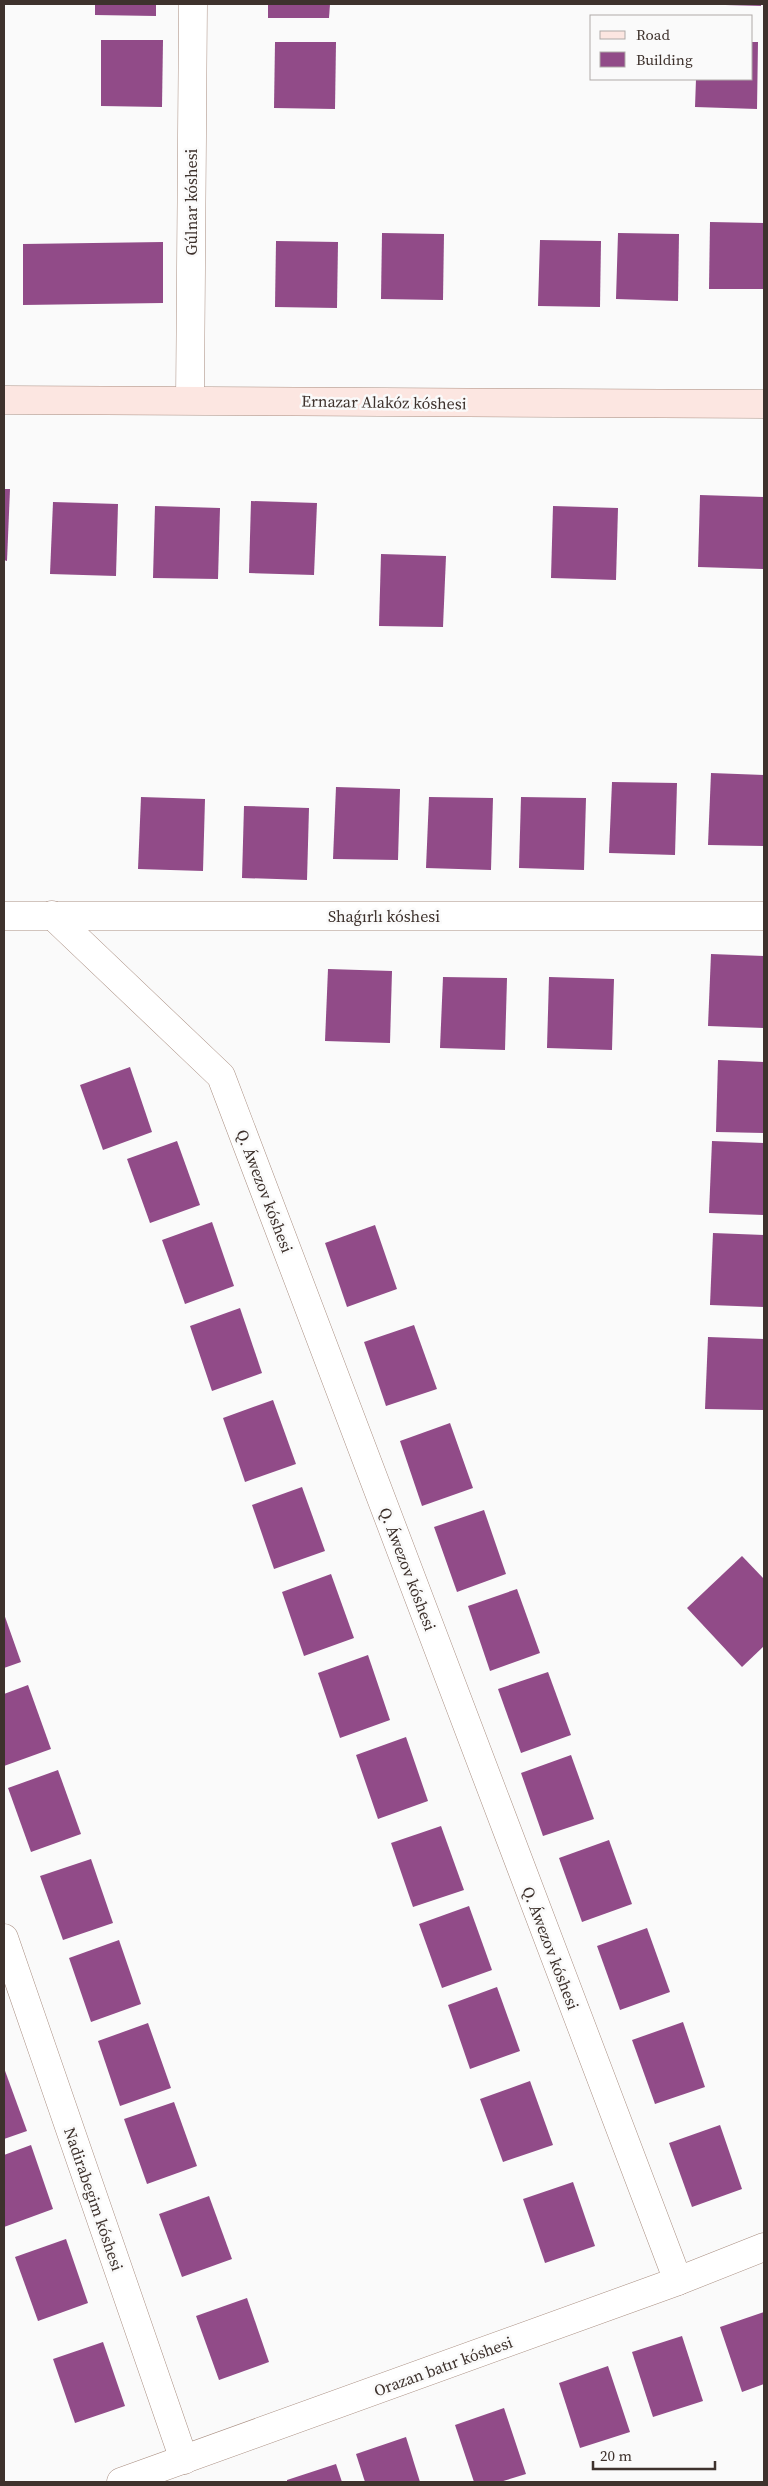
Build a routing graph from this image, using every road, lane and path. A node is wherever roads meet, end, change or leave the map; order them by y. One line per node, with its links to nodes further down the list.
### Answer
1 (193, 4): 3 (street, Gúlnar kóshesi)
2 (4, 400): 3 (main road, Ernazar Alakóz kóshesi)
3 (190, 400): 4 (main road, Ernazar Alakóz kóshesi)
4 (764, 404)
5 (52, 915): 6 (street, Shaǵırlı kóshesi); 7 (street, Shaǵırlı kóshesi); 10 (street, Q. Áwezov kóshesi)
6 (4, 916)
7 (764, 916)
8 (4, 1938): 11 (street, Nadirabegim kóshesi)
9 (764, 2247): 10 (street, Orazan batır kóshesi)
10 (678, 2282): 11 (street, Orazan batır kóshesi)
11 (184, 2460): 12 (street, Orazan batır kóshesi)
12 (121, 2482)

